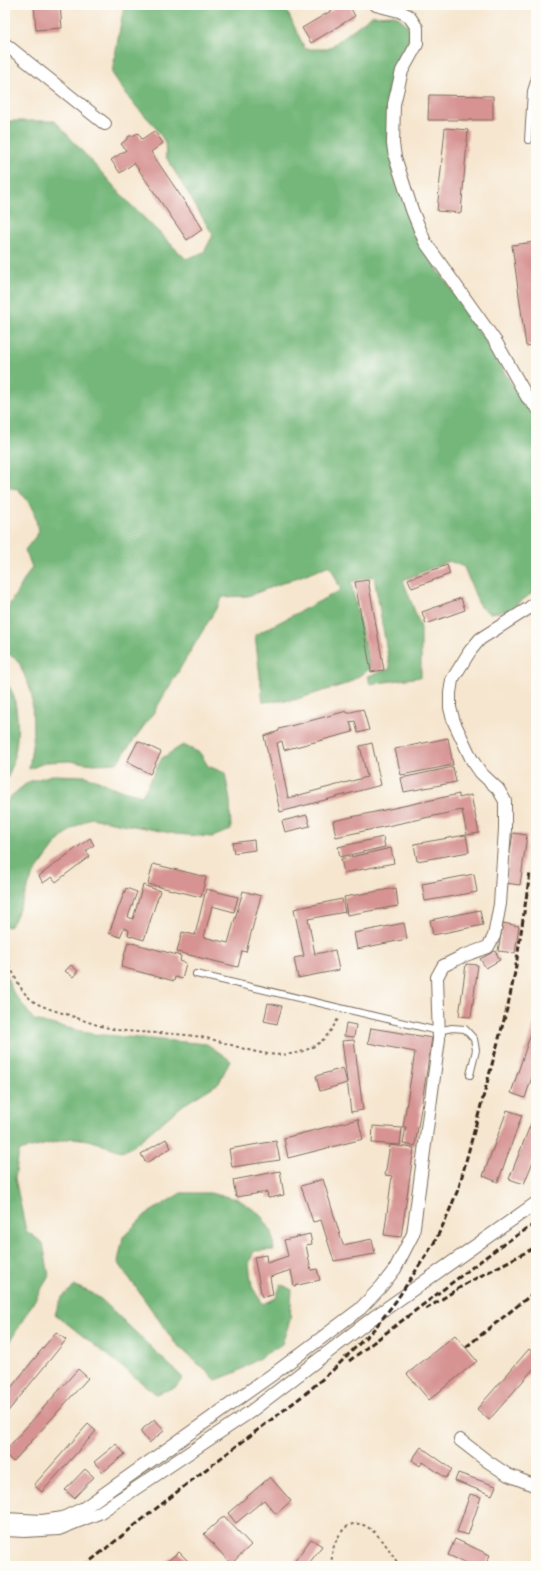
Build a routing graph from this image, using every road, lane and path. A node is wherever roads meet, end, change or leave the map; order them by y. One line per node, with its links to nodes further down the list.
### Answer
1 (376, 5): 6 (street)
2 (5, 44): 4 (street)
3 (536, 75): 5 (lane)
4 (105, 124)
5 (528, 140)
6 (536, 407)
7 (536, 602): 11 (street)
8 (5, 955): 10 (path)
9 (196, 974): 10 (lane)
10 (344, 1009): 11 (lane)
11 (438, 1031): 12 (lane); 16 (street)
12 (470, 1075)
13 (536, 1203): 17 (street)
14 (460, 1440): 15 (street)
15 (536, 1486)
16 (5, 1519)
17 (5, 1530)
18 (332, 1566): 19 (path)
19 (399, 1566)

